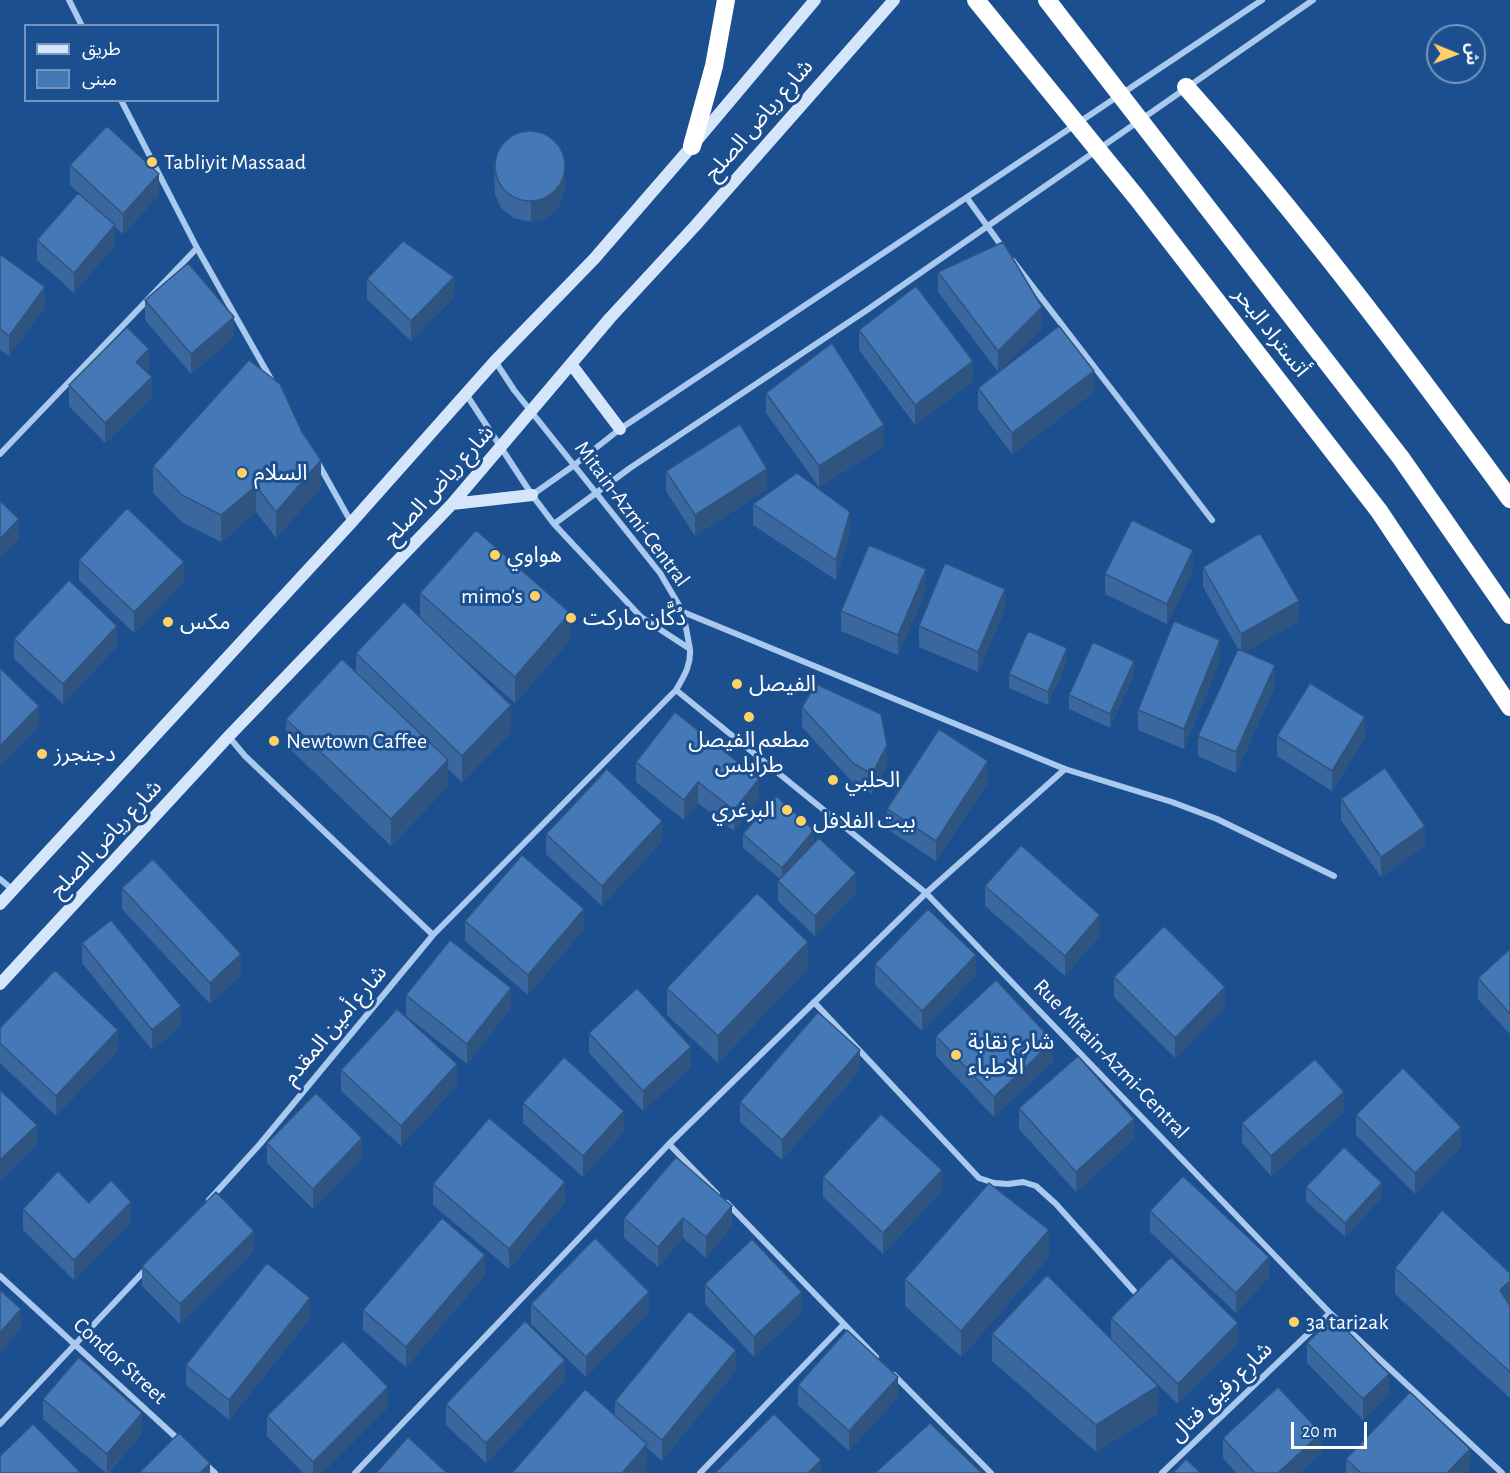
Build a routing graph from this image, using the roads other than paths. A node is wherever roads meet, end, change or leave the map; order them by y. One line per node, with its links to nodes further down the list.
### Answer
1 (69, 0): 9 (street)
2 (726, 0): 12 (highway)
3 (815, 0): 12 (street, شارع رياض الصلح)
4 (894, 0): 17 (street, شارع رياض الصلح)
5 (976, 0): 37 (highway, أتستراد البحر, bridge)
6 (1047, 0): 34 (highway, أتستراد البحر, bridge)
7 (1262, 0): 13 (street)
8 (1313, 0): 10 (street)
9 (81, 24)
10 (1186, 87): 14 (street); 28 (highway)
11 (122, 102): 15 (street)
12 (692, 146): 16 (street, شارع رياض الصلح)
13 (967, 198): 14 (street); 21 (street)
14 (987, 227): 26 (street); 30 (street)
15 (197, 248): 18 (street); 24 (street)
16 (495, 361): 19 (street, شارع رياض الصلح); 20 (street, Mitain-Azmi-Central)
17 (571, 364): 20 (street, شارع رياض الصلح); 21 (street)
18 (278, 392)
19 (466, 394): 22 (street); 31 (street, شارع رياض الصلح)
20 (531, 412): 22 (street, شارع رياض الصلح); 25 (street, Mitain-Azmi-Central)
21 (620, 429): 25 (street)
22 (501, 448): 27 (street); 29 (street, شارع رياض الصلح)
23 (312, 452): 31 (street)
24 (0, 454)
25 (573, 465): 26 (street, Mitain-Azmi-Central); 27 (street)
26 (596, 493): 32 (street); 33 (street, Mitain-Azmi-Central)
27 (532, 495): 29 (street); 32 (street)
28 (1510, 499)
29 (452, 504): 38 (street, شارع رياض الصلح)
30 (1212, 520)
31 (351, 523): 42 (street, شارع رياض الصلح)
32 (554, 524): 35 (street)
33 (683, 612): 35 (street, Mitain-Azmi-Central); 39 (street)
34 (1510, 615)
35 (690, 649): 36 (street, شارع أمين المقدم)
36 (676, 690): 43 (street, Rue Mitain-Azmi-Central); 45 (street, شارع أمين المقدم)
37 (1510, 707)
38 (228, 737): 45 (street); 46 (street, شارع رياض الصلح)
39 (1065, 769): 40 (street); 43 (street)
40 (1334, 876)
41 (0, 879): 42 (street)
42 (13, 890): 44 (street, شارع رياض الصلح)
43 (926, 893): 47 (street); 53 (street, Rue Mitain-Azmi-Central)
44 (0, 904)
45 (433, 935): 49 (street, شارع أمين المقدم)
46 (0, 984)
47 (814, 1002): 48 (street); 52 (street)
48 (669, 1144): 54 (street); 60 (street)
49 (204, 1205)
50 (156, 1258): 55 (street)
51 (0, 1276): 55 (street, Condor Street)
52 (1134, 1291)
53 (1330, 1313): 63 (street, شارع رفيق فتال); 64 (street, Rue Mitain-Azmi-Central)
54 (844, 1324): 61 (street); 62 (street)
55 (76, 1345): 56 (street); 57 (street, Condor Street)
56 (0, 1424)
57 (189, 1449)
58 (198, 1457): 59 (street)
59 (215, 1473)
60 (355, 1473)
61 (700, 1473)
62 (991, 1473)
63 (1162, 1473)
64 (1502, 1473)

